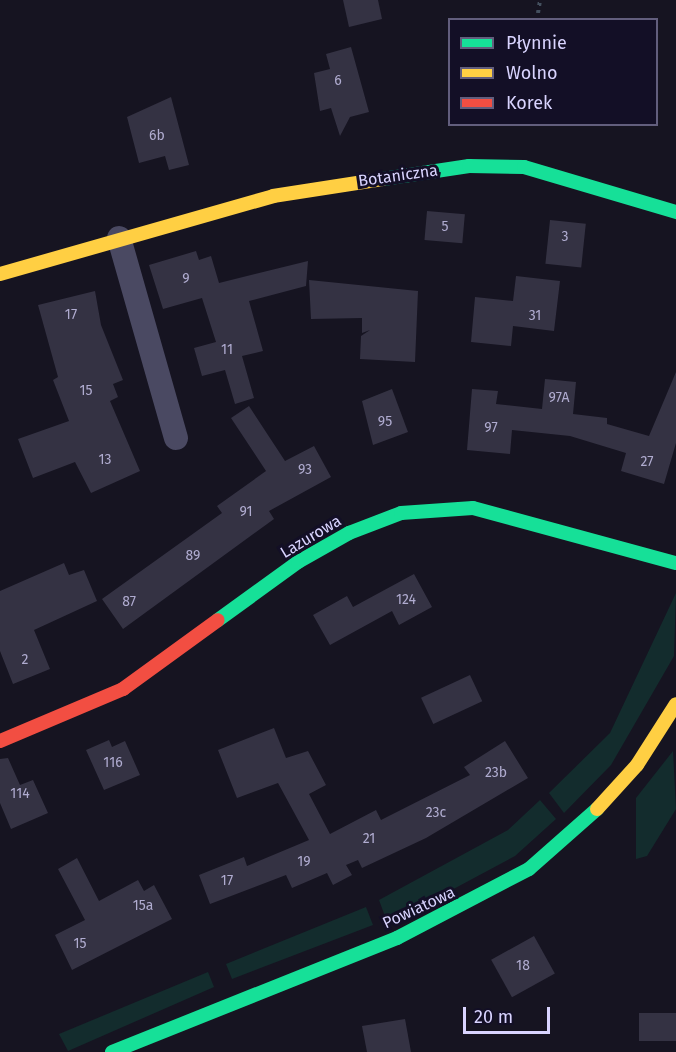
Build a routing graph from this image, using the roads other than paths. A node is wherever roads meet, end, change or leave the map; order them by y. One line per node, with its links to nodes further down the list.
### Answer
1 (676, 212): 2 (street, Botaniczna)
2 (119, 238): 3 (street, Botaniczna); 4 (street)
3 (0, 274)
4 (176, 438)
5 (676, 563): 7 (street, Lazurowa)
6 (676, 704): 8 (street, Powiatowa)
7 (0, 741)
8 (112, 1052)

